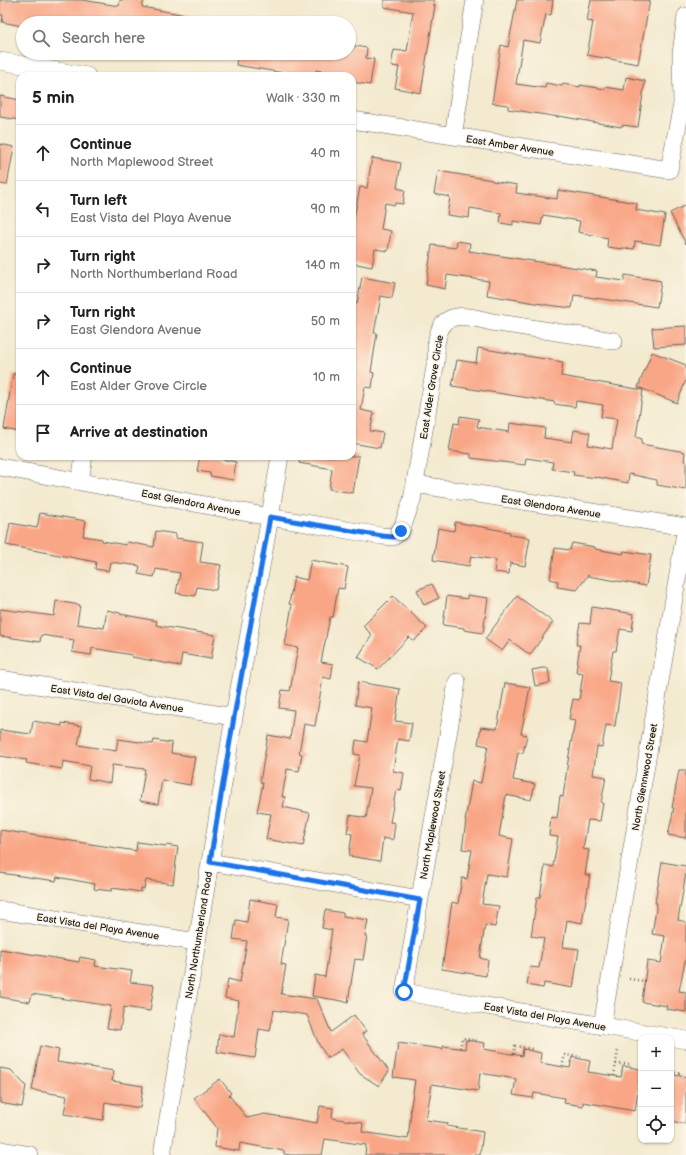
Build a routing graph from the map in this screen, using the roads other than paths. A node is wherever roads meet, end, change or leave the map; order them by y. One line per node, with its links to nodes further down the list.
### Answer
1 (475, 0): 6 (street)
2 (686, 16): 6 (street, East Amber Avenue)
3 (0, 61): 4 (street)
4 (64, 72)
5 (356, 121): 6 (street, East Amber Avenue)
6 (453, 136)
7 (614, 342): 12 (street, East Alder Grove Circle)
8 (83, 460): 11 (street)
9 (279, 460): 13 (street, North Northumberland Road)
10 (0, 467): 11 (street, East Glendora Avenue)
11 (80, 481): 13 (street, East Glendora Avenue)
12 (415, 484): 14 (street, East Glendora Avenue); 15 (street, East Alder Grove Circle)
13 (270, 517): 15 (street, East Glendora Avenue); 18 (street, North Northumberland Road)
14 (686, 528): 24 (street, North Glennwood Street)
15 (382, 536)
16 (0, 679): 18 (street, East Vista del Gaviota Avenue)
17 (457, 682): 20 (street, North Maplewood Street)
18 (234, 717): 19 (street, North Northumberland Road)
19 (210, 862): 20 (street); 22 (street, North Northumberland Road)
20 (420, 900): 23 (street, North Maplewood Street)
21 (0, 910): 22 (street, East Vista del Playa Avenue)
22 (196, 942): 28 (street, North Northumberland Road)
23 (404, 992): 24 (street, East Vista del Playa Avenue)
24 (602, 1026): 25 (street, East Vista del Playa Avenue)
25 (686, 1040)
26 (0, 1150): 27 (street)
27 (30, 1155)
28 (162, 1155)

